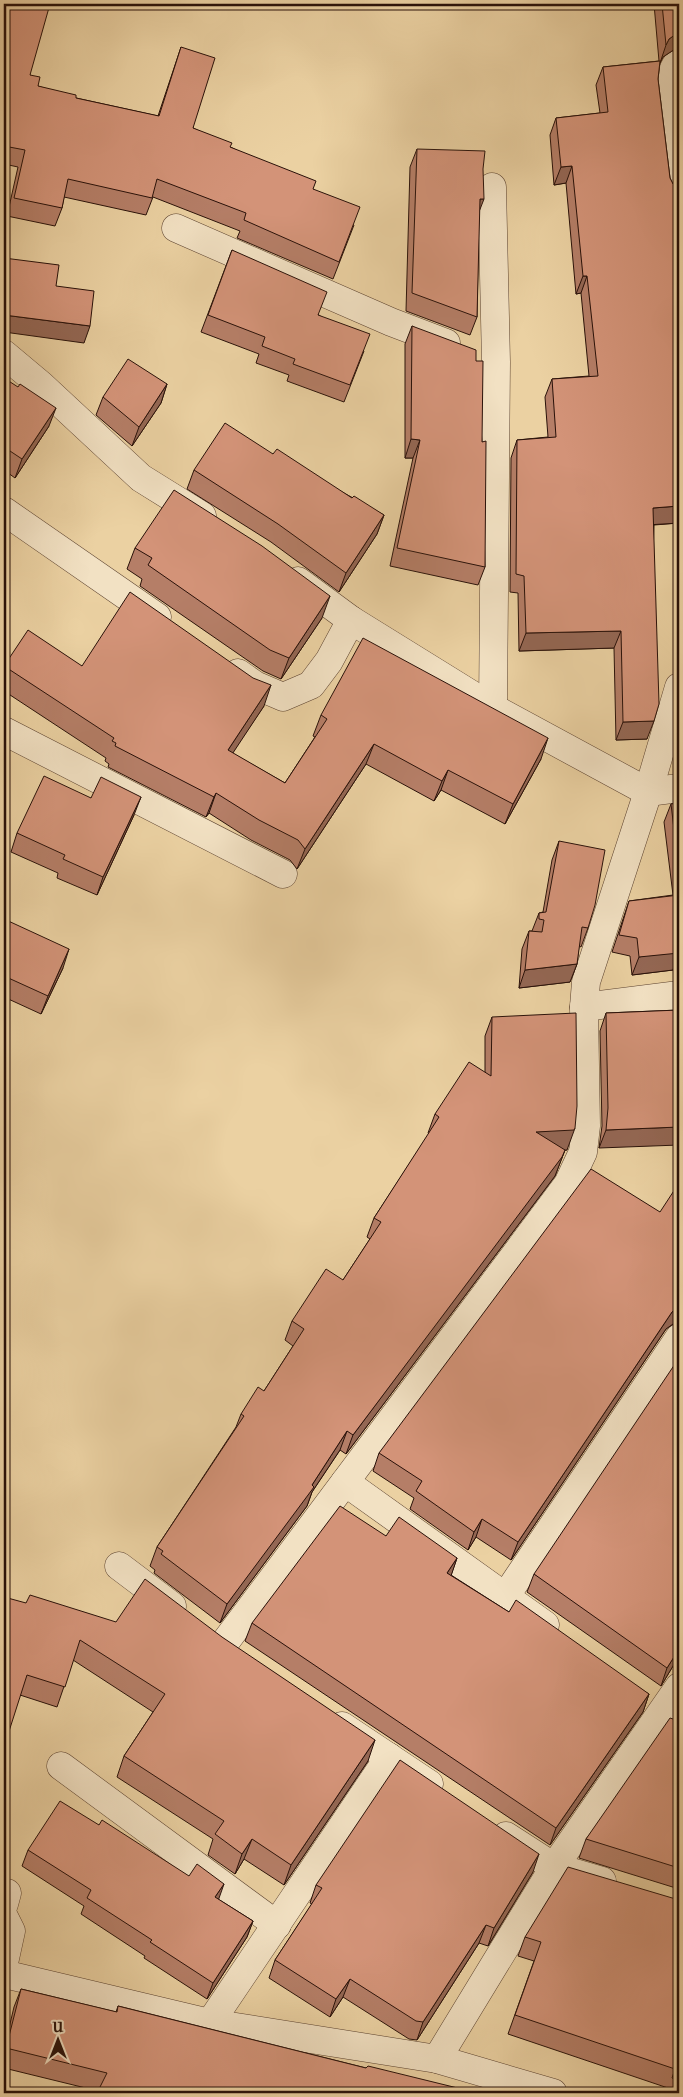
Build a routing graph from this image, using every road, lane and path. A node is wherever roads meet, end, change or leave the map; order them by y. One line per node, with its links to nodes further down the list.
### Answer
1 (679, 64): 3 (street)
2 (492, 187): 6 (street)
3 (679, 194)
4 (176, 228): 6 (street)
5 (4, 354): 8 (street)
6 (496, 362): 14 (street)
7 (4, 511): 11 (street)
8 (222, 529)
9 (279, 567): 10 (street)
10 (351, 620): 12 (street); 14 (street)
11 (174, 628)
12 (214, 656)
13 (679, 687): 17 (street)
14 (493, 708): 17 (street)
15 (4, 731): 18 (street)
16 (679, 788): 17 (street)
17 (648, 792): 20 (street)
18 (283, 874)
19 (679, 995): 20 (street)
20 (584, 1008): 22 (street)
21 (679, 1338): 24 (street)
22 (345, 1482): 24 (street); 25 (street)
23 (119, 1566): 25 (street)
24 (505, 1597): 26 (street)
25 (207, 1633): 27 (street)
26 (569, 1641)
27 (246, 1661)
28 (641, 1691): 29 (street)
29 (674, 1702): 35 (street)
30 (325, 1714): 31 (street)
31 (388, 1758): 33 (street); 38 (street)
32 (61, 1766): 38 (street)
33 (446, 1796)
34 (488, 1823): 35 (street)
35 (554, 1867): 36 (street); 42 (street)
36 (626, 1888)
37 (5, 1905): 39 (street)
38 (277, 1925): 41 (street)
39 (4, 1963)
40 (4, 1974): 41 (street)
41 (210, 2023): 42 (street)
42 (436, 2058): 43 (street)
43 (553, 2093)

